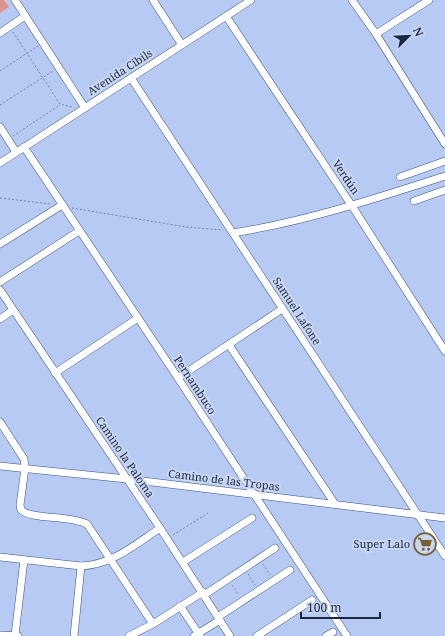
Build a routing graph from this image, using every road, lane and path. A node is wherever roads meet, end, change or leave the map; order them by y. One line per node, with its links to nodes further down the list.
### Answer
1 (15, 0): 6 (street)
2 (153, 0): 12 (street)
3 (251, 0): 7 (street, Avenida Cibils)
4 (352, 0): 10 (street)
5 (429, 0): 10 (street)
6 (25, 16): 8 (street); 11 (street)
7 (226, 16): 12 (street, Avenida Cibils); 35 (street, Verdún)
8 (10, 26): 9 (street); 13 (path)
9 (0, 33)
10 (376, 34): 24 (street)
11 (42, 44): 13 (path); 14 (street)
12 (182, 45): 17 (street, Avenida Cibils)
13 (26, 54): 15 (path); 16 (path)
14 (59, 68): 16 (path); 20 (street)
15 (0, 71)
16 (43, 78): 18 (path); 19 (path)
17 (131, 78): 20 (street, Avenida Cibils); 37 (street, Samuel Lafone)
18 (60, 104): 21 (path); 23 (path)
19 (0, 105)
20 (85, 108): 21 (street, Avenida Cibils)
21 (76, 114): 25 (street, Avenida Cibils)
22 (0, 127): 23 (street)
23 (8, 139): 26 (street)
24 (445, 144)
25 (24, 147): 26 (street, Avenida Cibils); 34 (street, Pernambuco)
26 (16, 152): 28 (street, Avenida Cibils)
27 (445, 161): 30 (street)
28 (0, 163)
29 (445, 176): 35 (street)
30 (400, 177)
31 (445, 190): 33 (street)
32 (0, 198): 34 (path)
33 (414, 201)
34 (62, 205): 36 (street, Pernambuco); 37 (path); 38 (street)
35 (352, 206): 37 (street); 46 (street, Verdún)
36 (79, 231): 39 (street); 43 (street, Pernambuco)
37 (232, 232): 41 (street, Samuel Lafone)
38 (0, 244)
39 (0, 282)
40 (0, 290): 42 (street, Camino la Paloma)
41 (282, 309): 45 (street); 56 (street, Samuel Lafone)
42 (13, 310): 44 (street); 47 (street, Camino la Paloma)
43 (138, 318): 47 (street); 48 (street, Pernambuco)
44 (0, 319)
45 (230, 345): 48 (street); 54 (street)
46 (445, 351)
47 (55, 373): 52 (street, Camino la Paloma)
48 (178, 378): 53 (street, Pernambuco)
49 (0, 422): 51 (street)
50 (0, 466): 51 (street, Camino de las Tropas)
51 (25, 468): 52 (street, Camino de las Tropas); 66 (street)
52 (127, 479): 53 (street, Camino de las Tropas); 59 (street, Camino la Paloma)
53 (254, 495): 54 (street, Camino de las Tropas); 89 (street, Pernambuco)
54 (335, 504): 56 (street, Camino de las Tropas)
55 (208, 513): 60 (path)
56 (417, 514): 58 (street, Camino de las Tropas); 62 (street, Samuel Lafone)
57 (252, 518): 67 (street)
58 (445, 518)
59 (160, 528): 60 (street, Camino la Paloma); 66 (street)
60 (168, 539): 67 (street, Camino la Paloma)
61 (275, 548): 64 (street)
62 (445, 556)
63 (0, 557): 65 (street)
64 (260, 558): 69 (street); 72 (path)
65 (24, 560): 68 (street); 83 (street)
66 (111, 560): 68 (street); 79 (street)
67 (183, 562): 74 (street, Camino la Paloma)
68 (81, 566): 84 (street)
69 (244, 569): 71 (street); 73 (path)
70 (290, 570): 72 (street)
71 (228, 579): 74 (street); 76 (path)
72 (274, 580): 73 (street)
73 (258, 591): 76 (street)
74 (203, 594): 77 (street); 78 (street, Camino la Paloma)
75 (312, 600): 87 (street)
76 (243, 601): 78 (street)
77 (180, 606): 79 (street); 82 (street)
78 (219, 619): 82 (street); 86 (street, Camino la Paloma)
79 (153, 624): 85 (street)
80 (333, 632): 88 (street)
81 (0, 635): 83 (street)
82 (198, 635)
83 (17, 636)
84 (74, 636)
85 (132, 636)
86 (230, 636)
87 (257, 636)
88 (326, 636)
89 (346, 636)

